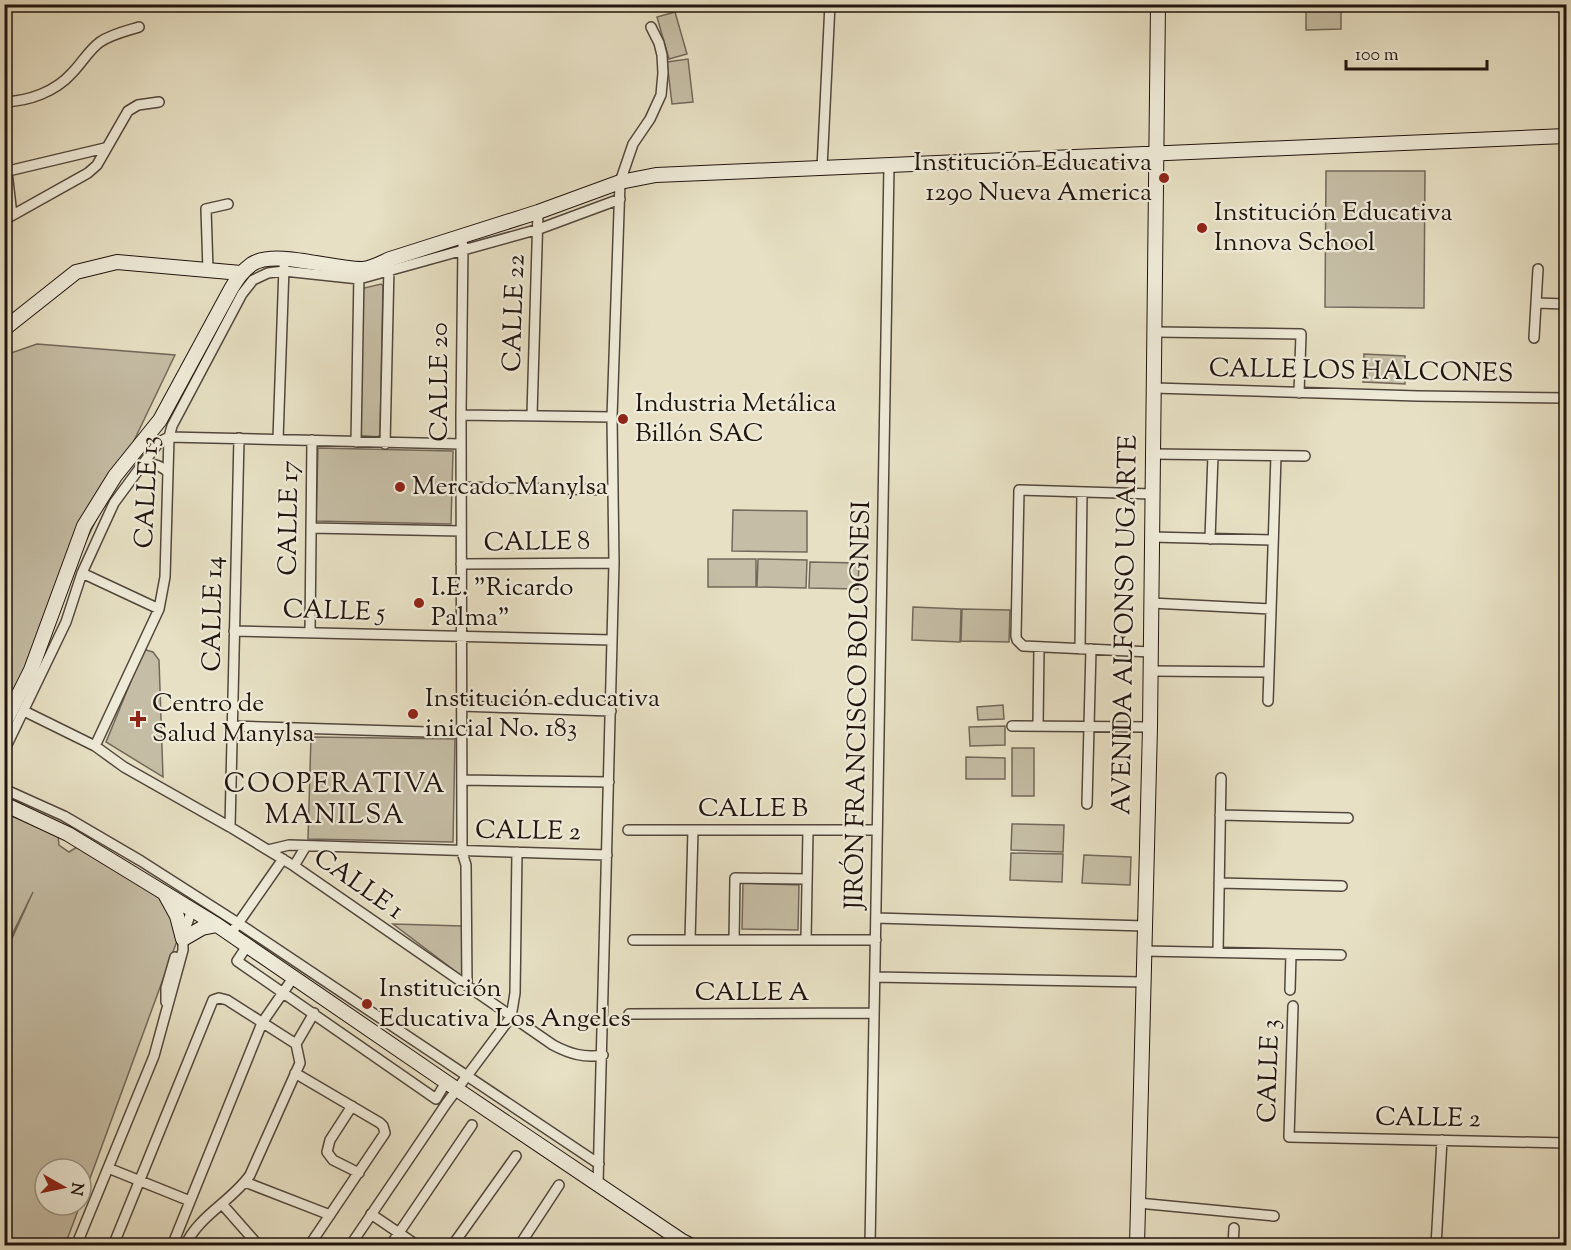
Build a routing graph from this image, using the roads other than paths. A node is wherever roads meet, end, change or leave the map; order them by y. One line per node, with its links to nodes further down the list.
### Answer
1 (830, 4): 11 (street)
2 (1158, 4): 9 (street, AVENIDA ALFONSO UGARTE)
3 (139, 27): 5 (street)
4 (651, 27): 13 (street)
5 (4, 102)
6 (159, 102): 8 (street)
7 (1566, 136): 9 (street)
8 (105, 148): 12 (street); 17 (street)
9 (1155, 153): 10 (street); 29 (street, AVENIDA ALFONSO UGARTE)
10 (889, 166): 11 (street); 100 (street, JIRÓN FRANCISCO BOLOGNESI)
11 (822, 168): 13 (street)
12 (6, 172): 17 (street)
13 (620, 182): 14 (street); 16 (street)
14 (620, 199): 18 (street); 36 (street)
15 (228, 204): 23 (street)
16 (538, 212): 18 (street, CALLE 22); 19 (street)
17 (8, 218)
18 (538, 229): 19 (street); 35 (street, CALLE 22)
19 (463, 243): 21 (street); 34 (street, CALLE 20)
20 (284, 265): 24 (street); 25 (street); 37 (street, CALLE 13); 39 (street)
21 (389, 265): 25 (street); 42 (street)
22 (1538, 269): 26 (street)
23 (208, 270): 24 (street); 28 (street)
24 (241, 273): 79 (street)
25 (359, 274): 41 (street)
26 (1536, 303): 27 (street); 30 (street)
27 (1566, 304)
28 (4, 329)
29 (1155, 332): 31 (street, AVENIDA ALFONSO UGARTE); 32 (street)
30 (1534, 338)
31 (1154, 388): 32 (street, CALLE LOS HALCONES); 44 (street, AVENIDA ALFONSO UGARTE)
32 (1299, 393): 33 (street, CALLE LOS HALCONES)
33 (1566, 398)
34 (461, 415): 35 (street); 43 (street, CALLE 20)
35 (532, 415): 36 (street)
36 (612, 417): 51 (street)
37 (169, 437): 38 (street); 48 (street); 49 (street, CALLE 13)
38 (239, 438): 39 (street); 65 (street, CALLE 14)
39 (278, 440): 40 (street)
40 (312, 440): 41 (street); 54 (street, CALLE 17)
41 (356, 442): 42 (street)
42 (385, 444): 43 (street)
43 (461, 444): 50 (street, CALLE 20)
44 (1153, 453): 45 (street); 53 (street, AVENIDA ALFONSO UGARTE)
45 (1213, 455): 46 (street); 57 (street)
46 (1276, 456): 47 (street); 58 (street)
47 (1305, 456)
48 (141, 466): 49 (street); 61 (street)
49 (168, 472): 63 (street, CALLE 13)
50 (461, 487): 51 (street); 55 (street, CALLE 20)
51 (612, 490): 59 (street)
52 (1082, 492): 53 (street); 69 (street); 70 (street)
53 (1152, 494): 56 (street, AVENIDA ALFONSO UGARTE)
54 (311, 528): 55 (street); 66 (street, CALLE 17)
55 (461, 531): 60 (street, CALLE 20)
56 (1152, 537): 57 (street); 62 (street, AVENIDA ALFONSO UGARTE)
57 (1210, 539): 58 (street)
58 (1274, 540): 64 (street)
59 (614, 563): 60 (street, CALLE 8); 68 (street)
60 (461, 564): 67 (street, CALLE 20)
61 (82, 573): 63 (street); 77 (street)
62 (1151, 603): 64 (street); 72 (street, AVENIDA ALFONSO UGARTE)
63 (159, 609): 86 (street, CALLE 13)
64 (1271, 609): 74 (street)
65 (234, 631): 66 (street, CALLE 5); 80 (street, CALLE 14)
66 (310, 632): 67 (street, CALLE 5)
67 (461, 637): 68 (street, CALLE 5); 76 (street, CALLE 20)
68 (612, 640): 78 (street)
69 (1039, 647): 70 (street); 82 (street)
70 (1080, 649): 71 (street)
71 (1090, 649): 72 (street); 83 (street)
72 (1151, 652): 73 (street, AVENIDA ALFONSO UGARTE)
73 (1150, 671): 74 (street); 84 (street, AVENIDA ALFONSO UGARTE)
74 (1269, 672): 75 (street)
75 (1268, 701)
76 (461, 706): 78 (street); 85 (street, CALLE 20)
77 (24, 711): 86 (street, CALLE 1); 87 (street)
78 (611, 711): 90 (street)
79 (4, 724)
80 (232, 726): 85 (street); 96 (street, CALLE 14)
81 (1012, 726): 82 (street)
82 (1038, 726): 83 (street)
83 (1089, 727): 84 (street); 93 (street)
84 (1150, 727): 115 (street, AVENIDA ALFONSO UGARTE)
85 (461, 734): 89 (street, CALLE 20)
86 (95, 746): 96 (street, CALLE 1)
87 (4, 751)
88 (1221, 778): 94 (street)
89 (462, 780): 90 (street); 103 (street, CALLE 20)
90 (609, 782): 105 (street)
91 (4, 789): 116 (street)
92 (4, 804): 111 (street)
93 (1088, 804)
94 (1220, 815): 95 (street); 109 (street)
95 (1348, 818)
96 (230, 826): 102 (street, CALLE 1)
97 (628, 830): 98 (street, CALLE B)
98 (693, 830): 99 (street, CALLE B); 119 (street)
99 (808, 830): 100 (street, CALLE B); 108 (street)
100 (878, 830): 113 (street, JIRÓN FRANCISCO BOLOGNESI)
101 (306, 846): 102 (street, CALLE 2); 103 (street, CALLE 2); 107 (street)
102 (268, 850): 106 (street, CALLE 1)
103 (462, 852): 104 (street, CALLE 2); 131 (street, CALLE 20)
104 (517, 852): 105 (street, CALLE 2); 139 (street)
105 (607, 855): 143 (street)
106 (283, 859): 107 (street, CALLE 1); 116 (street)
107 (294, 866): 131 (street, CALLE 1)
108 (807, 879): 120 (street); 121 (street)
109 (1219, 883): 110 (street); 125 (street)
110 (1342, 886)
111 (161, 889): 112 (street); 117 (street)
112 (192, 909): 114 (street); 117 (street)
113 (876, 918): 115 (street); 122 (street, JIRÓN FRANCISCO BOLOGNESI)
114 (217, 925): 116 (street); 117 (street)
115 (1145, 926): 124 (street, AVENIDA ALFONSO UGARTE)
116 (234, 929): 123 (street); 145 (street)
117 (183, 939): 154 (street)
118 (633, 940): 119 (street)
119 (690, 940): 120 (street)
120 (734, 940): 121 (street)
121 (806, 940): 122 (street)
122 (876, 940): 128 (street, JIRÓN FRANCISCO BOLOGNESI)
123 (247, 946): 129 (street); 133 (street)
124 (1144, 951): 125 (street); 130 (street, AVENIDA ALFONSO UGARTE)
125 (1218, 952): 126 (street)
126 (1291, 954): 127 (street); 132 (street)
127 (1341, 955)
128 (875, 977): 130 (street); 137 (street, JIRÓN FRANCISCO BOLOGNESI)
129 (293, 978): 133 (street); 135 (street)
130 (1143, 982): 161 (street, AVENIDA ALFONSO UGARTE)
131 (467, 986): 139 (street, CALLE 1)
132 (1290, 990)
133 (284, 992): 136 (street); 141 (street)
134 (1293, 1006): 149 (street, CALLE 3)
135 (337, 1008): 140 (street); 146 (street)
136 (314, 1013): 140 (street); 142 (street)
137 (874, 1013): 138 (street, CALLE A); 180 (street, JIRÓN FRANCISCO BOLOGNESI)
138 (629, 1014)
139 (511, 1017): 143 (street, CALLE 1); 145 (street)
140 (326, 1022): 146 (street)
141 (262, 1023): 142 (street); 156 (street); 160 (street)
142 (296, 1044): 144 (street)
143 (603, 1055): 153 (street)
144 (295, 1073): 147 (street); 157 (street)
145 (468, 1075): 146 (street); 153 (street)
146 (451, 1086): 158 (street); 163 (street)
147 (352, 1106): 155 (street); 155 (street)
148 (472, 1125): 167 (street)
149 (1289, 1137): 150 (street, CALLE 2)
150 (1442, 1140): 151 (street, CALLE 2); 183 (street)
151 (1566, 1143)
152 (516, 1156): 177 (street)
153 (599, 1164): 158 (street)
154 (108, 1168): 156 (street); 168 (street)
155 (359, 1173): 164 (street)
156 (139, 1181): 160 (street); 169 (street)
157 (245, 1182): 162 (street); 164 (street)
158 (598, 1184): 179 (street)
159 (559, 1185): 178 (street)
160 (190, 1201): 170 (street)
161 (1138, 1203): 165 (street); 181 (street, AVENIDA ALFONSO UGARTE)
162 (222, 1204): 171 (street); 172 (street)
163 (371, 1214): 167 (street); 174 (street)
164 (330, 1215): 173 (street)
165 (1274, 1216)
166 (1234, 1228): 182 (street)
167 (399, 1233): 175 (street); 176 (street)
168 (76, 1245)
169 (113, 1245)
170 (172, 1245)
171 (185, 1245)
172 (259, 1245)
173 (309, 1245)
174 (350, 1245)
175 (390, 1245)
176 (418, 1245)
177 (452, 1245)
178 (519, 1245)
179 (692, 1245)
180 (870, 1245)
181 (1137, 1245)
182 (1233, 1245)
183 (1437, 1245)

